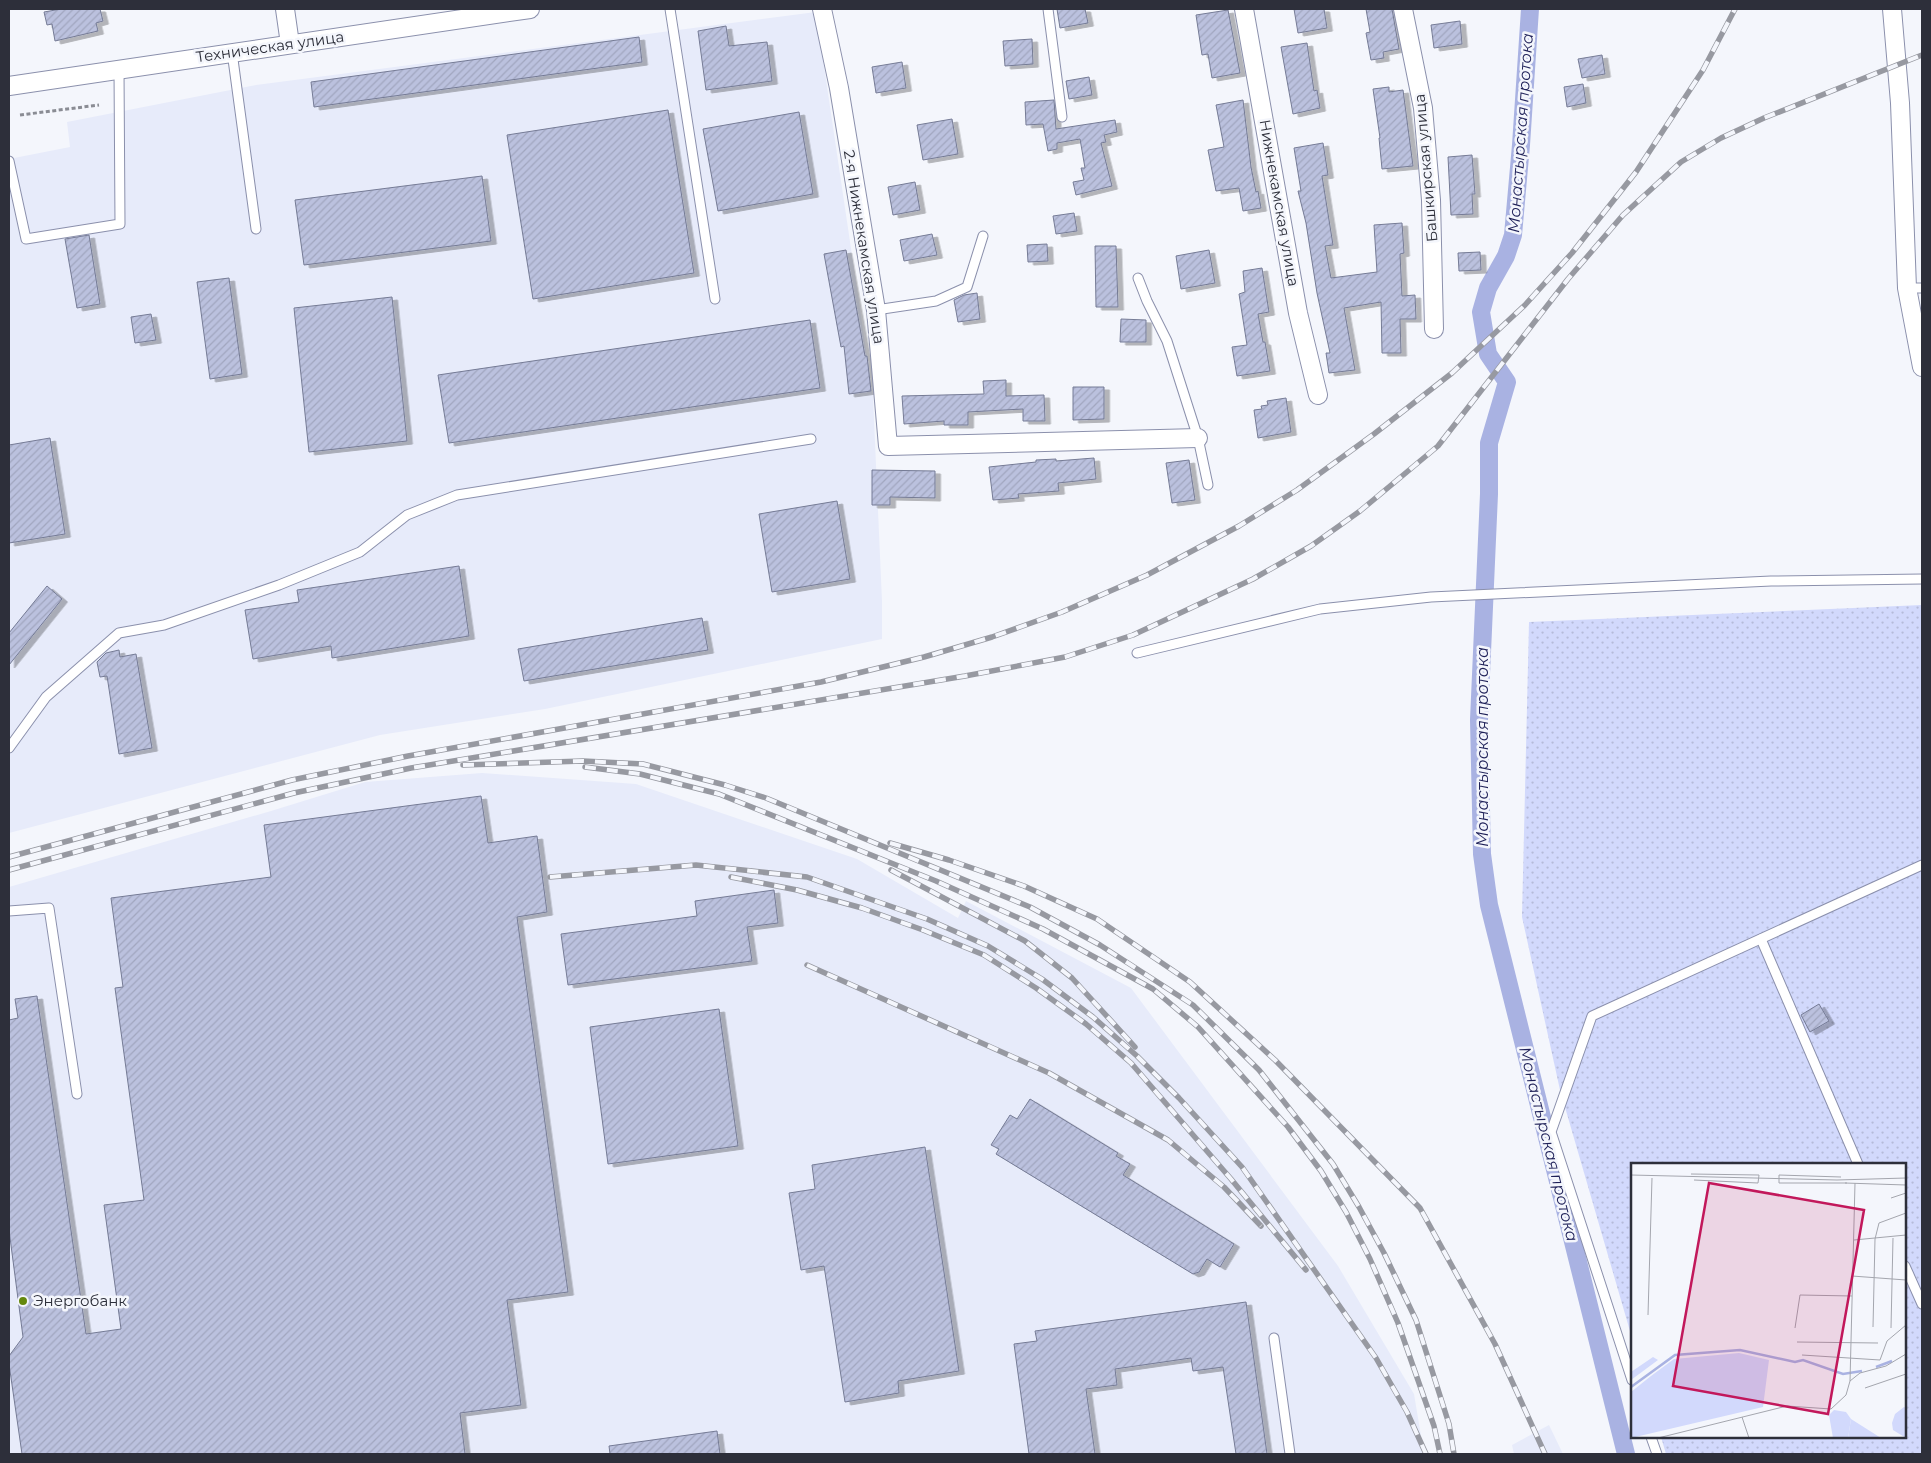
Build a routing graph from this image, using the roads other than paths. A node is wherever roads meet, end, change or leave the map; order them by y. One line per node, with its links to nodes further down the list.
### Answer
1 (285, 9): 9 (street)
2 (530, 9): 9 (street, Техническая улица)
3 (670, 9): 19 (lane)
4 (822, 9): 20 (street, 2-я Нижнекамская улица)
5 (1048, 9): 13 (lane)
6 (1244, 9): 23 (street, Нижнекамская улица)
7 (1403, 9): 21 (street, Башкирская улица)
8 (1892, 9): 18 (street)
9 (290, 44): 10 (street, Техническая улица)
10 (232, 52): 11 (street, Техническая улица); 15 (lane)
11 (119, 70): 12 (street, Техническая улица); 14 (lane)
12 (9, 86)
13 (1062, 117)
14 (9, 161)
15 (256, 229)
16 (983, 236): 20 (lane)
17 (1138, 278): 24 (lane)
18 (1915, 288): 22 (street)
19 (714, 299)
20 (876, 310): 24 (street, 2-я Нижнекамская улица)
21 (1434, 329)
22 (1922, 367)
23 (1318, 395)
24 (1198, 438): 26 (lane)
25 (811, 439): 29 (lane)
26 (1208, 485)
27 (1922, 579): 28 (lane)
28 (1137, 653)
29 (9, 748)
30 (1922, 865): 32 (lane)
31 (9, 912): 33 (lane)
32 (1761, 939): 34 (lane); 38 (lane)
33 (76, 1094)
34 (1858, 1163)
35 (1906, 1268): 36 (lane)
36 (1922, 1304)
37 (1274, 1338): 40 (lane)
38 (1631, 1377)
39 (1651, 1438): 41 (lane)
40 (1290, 1454)
41 (1656, 1454)

